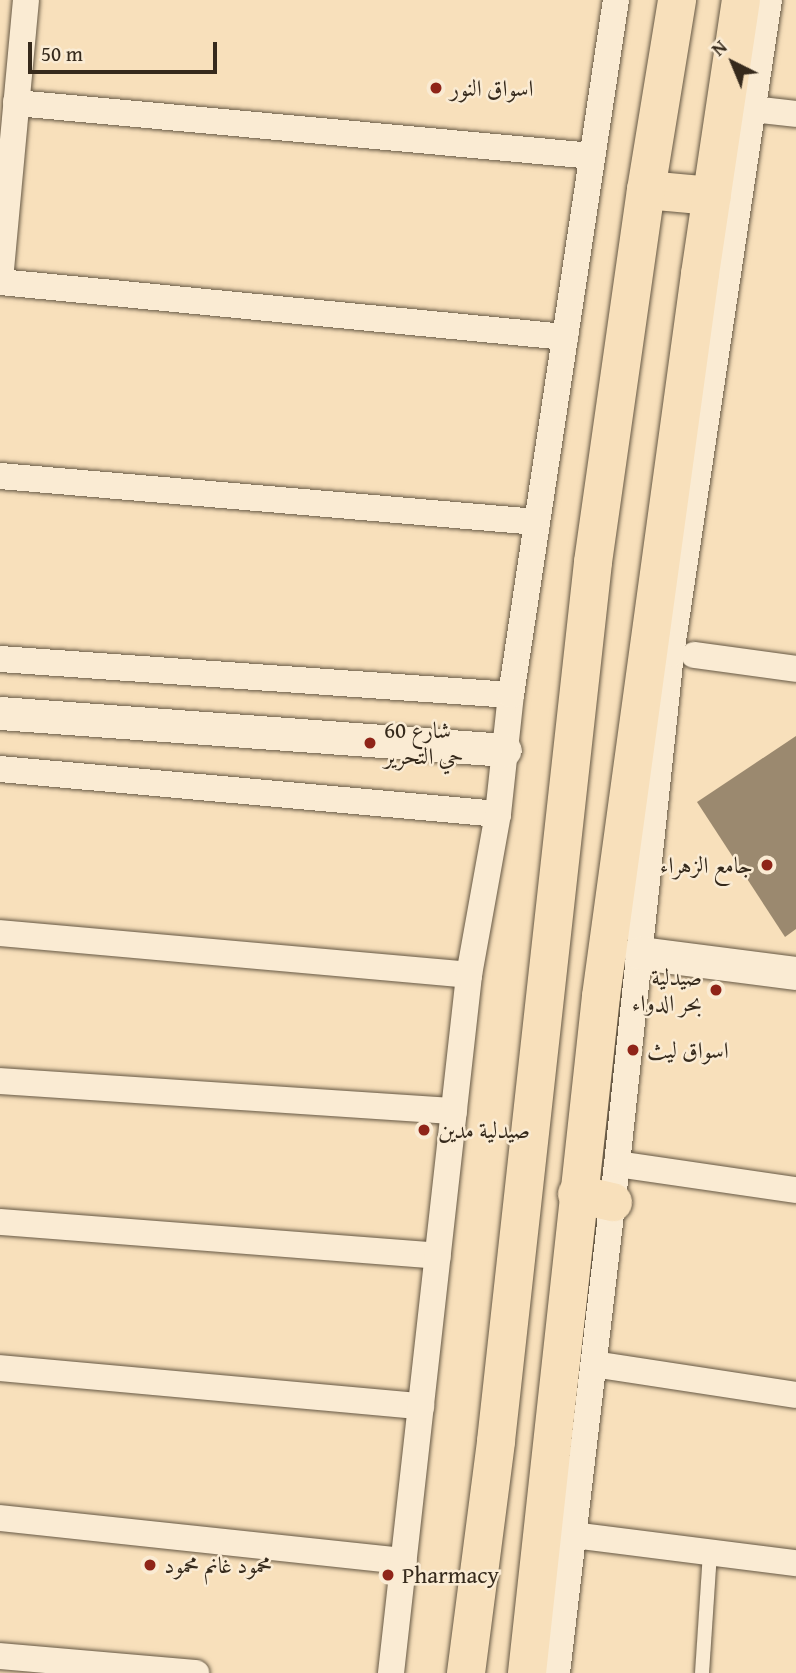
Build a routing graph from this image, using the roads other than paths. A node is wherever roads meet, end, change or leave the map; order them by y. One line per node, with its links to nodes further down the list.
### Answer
1 (26, 0): 6 (street)
2 (616, 0): 9 (street)
3 (677, 0): 10 (main road)
4 (741, 0): 11 (main road)
5 (769, 0): 7 (street)
6 (16, 103): 9 (street); 13 (street)
7 (752, 109): 8 (street); 12 (street)
8 (796, 114)
9 (593, 156): 14 (street)
10 (646, 190): 11 (main road); 48 (main road)
11 (712, 196): 12 (main road)
12 (714, 272): 26 (street); 33 (main road)
13 (0, 281): 14 (street)
14 (565, 337): 16 (street)
15 (0, 477): 16 (street)
16 (537, 523): 20 (street)
17 (694, 655): 19 (street)
18 (0, 659): 20 (street)
19 (796, 669)
20 (511, 695): 22 (street)
21 (0, 713): 22 (street)
22 (505, 750): 24 (street)
23 (0, 769): 24 (street)
24 (498, 814): 28 (street)
25 (0, 933): 28 (street)
26 (640, 953): 27 (street); 31 (street)
27 (796, 973)
28 (469, 975): 30 (street)
29 (0, 1081): 30 (street)
30 (454, 1111): 35 (street)
31 (617, 1164): 32 (street); 33 (street)
32 (796, 1190)
33 (595, 1198): 36 (street); 49 (main road)
34 (0, 1222): 35 (street)
35 (438, 1256): 39 (street)
36 (594, 1364): 38 (street); 41 (street)
37 (0, 1368): 39 (street)
38 (796, 1395)
39 (421, 1406): 43 (street)
40 (0, 1518): 43 (street)
41 (573, 1535): 42 (street); 50 (street)
42 (710, 1552): 44 (street); 51 (lane)
43 (404, 1561): 47 (street)
44 (796, 1563)
45 (0, 1657): 46 (street)
46 (196, 1673)
47 (391, 1673)
48 (466, 1673)
49 (527, 1673)
50 (557, 1673)
51 (702, 1673)

